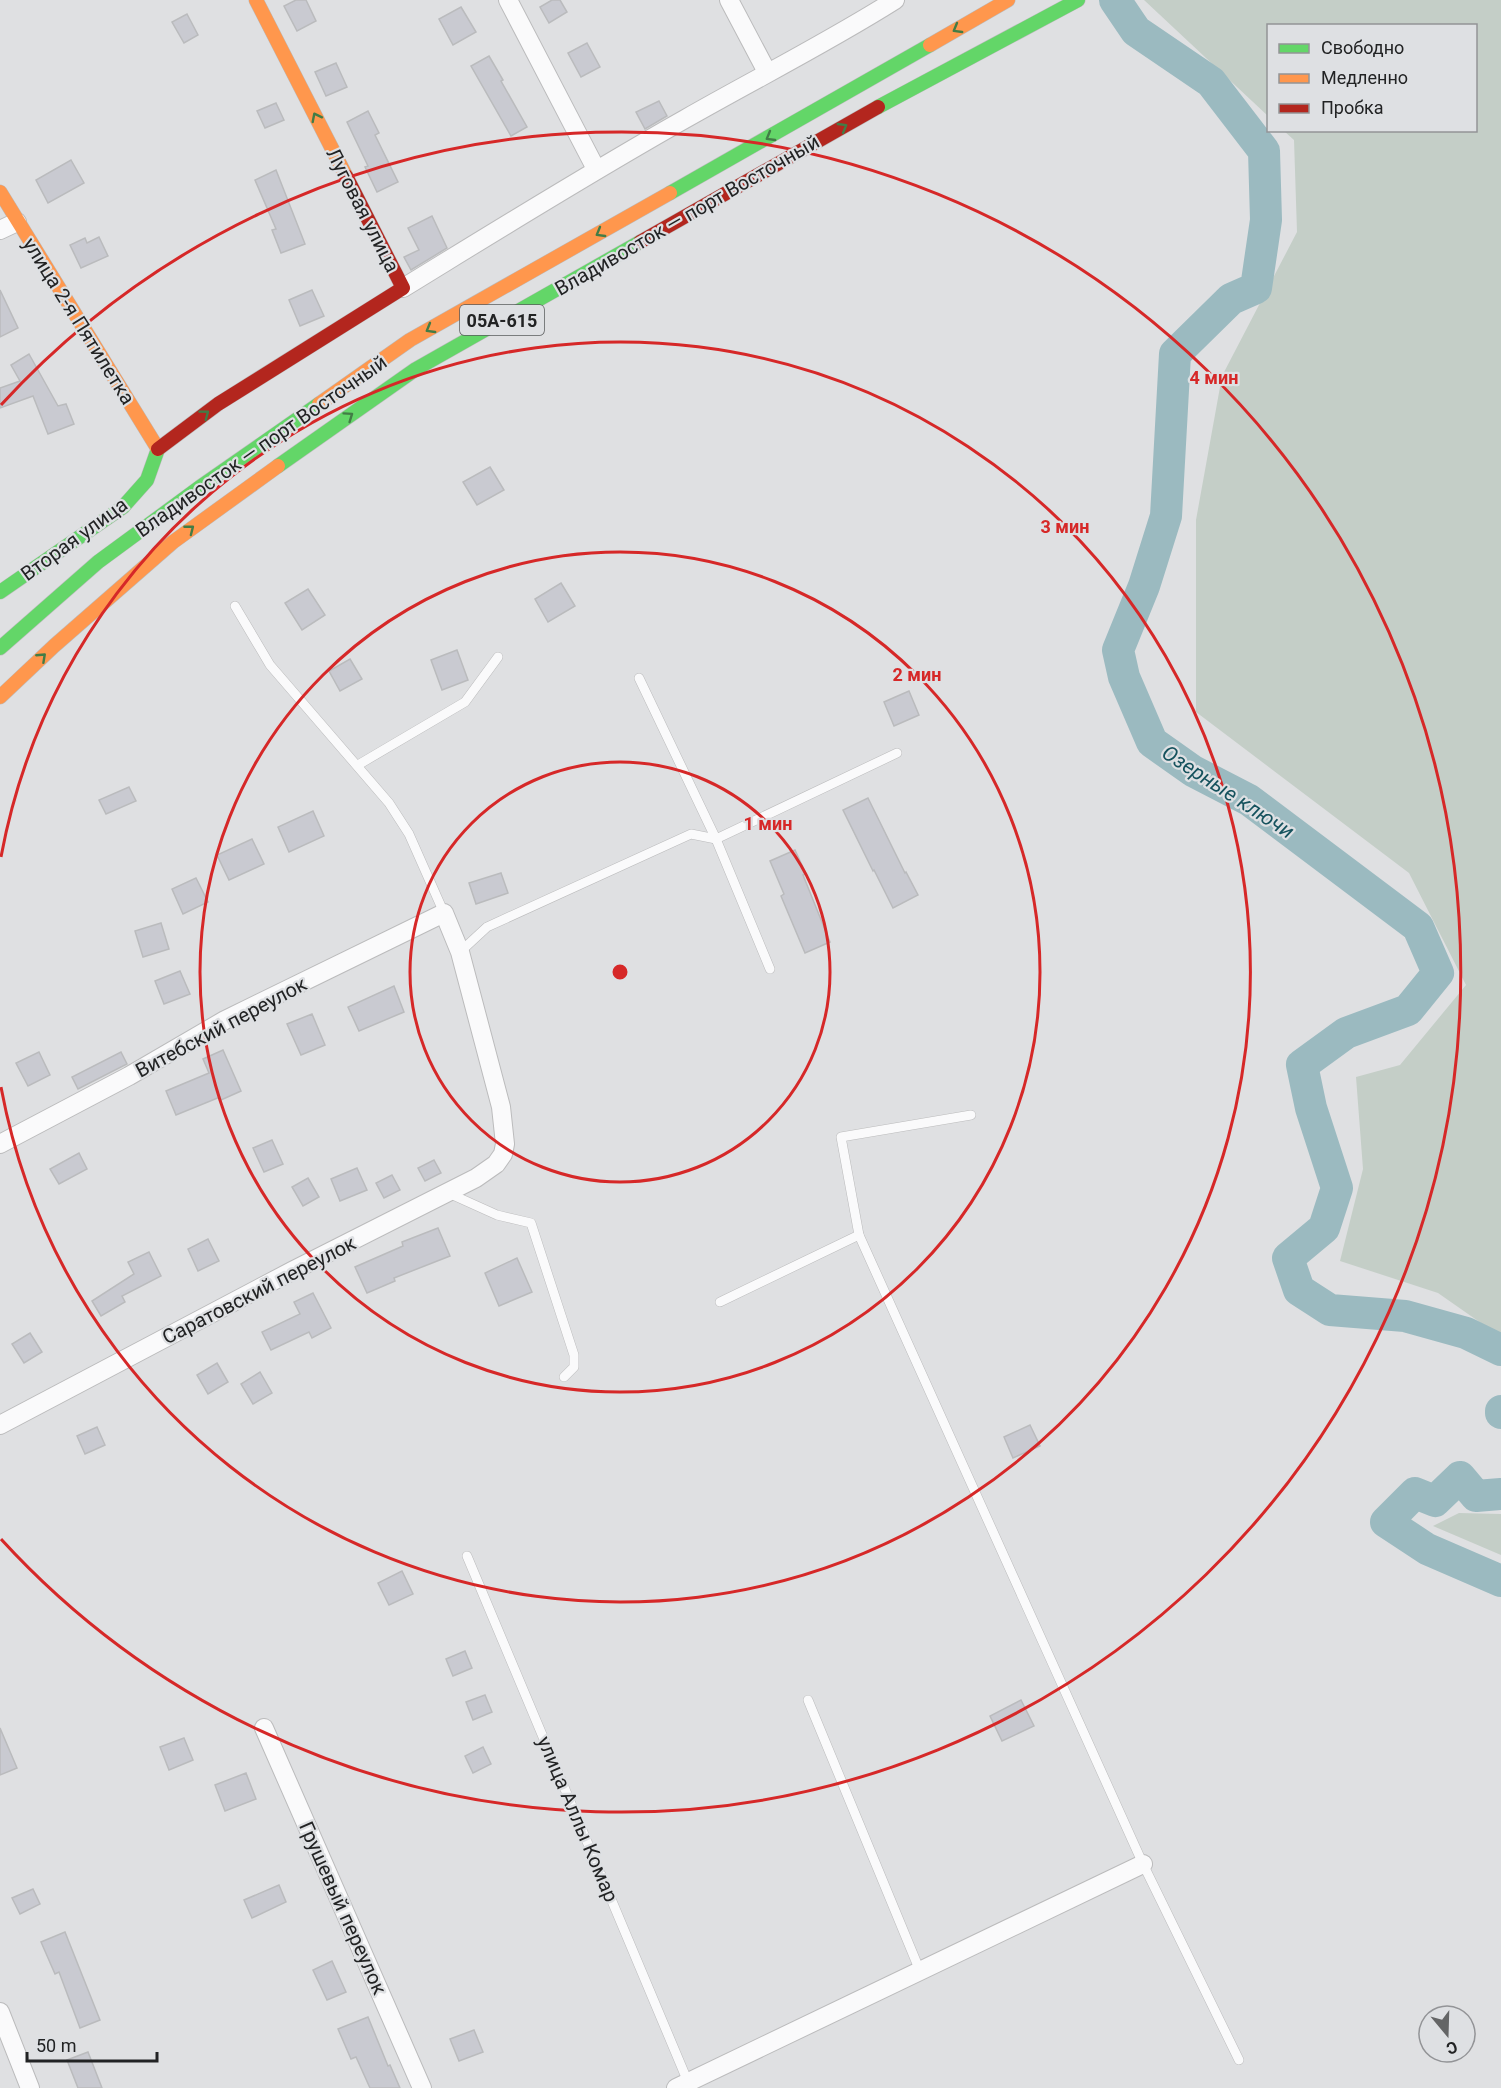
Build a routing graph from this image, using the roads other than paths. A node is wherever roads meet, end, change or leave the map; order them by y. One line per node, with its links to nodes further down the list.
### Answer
1 (256, 0): 12 (main road, Луговая улица, one-way to 1)
2 (508, 0): 8 (street)
3 (729, 0): 7 (street)
4 (895, 0): 7 (street)
5 (1008, 0): 16 (main road, Владивосток — порт Восточный / 05А-615, one-way to 16)
6 (1078, 0): 19 (main road, Владивосток — порт Восточный / 05А-615, one-way to 6)
7 (767, 72): 8 (street)
8 (597, 169): 12 (street)
9 (0, 192): 10 (main road, улица 2-я Пятилетка)
10 (17, 222): 11 (street); 13 (main road, улица 2-я Пятилетка)
11 (0, 230)
12 (403, 288): 13 (main road, Луговая улица, one-way to 12)
13 (158, 449): 14 (main road, Вторая улица)
14 (0, 592)
15 (235, 606): 21 (lane)
16 (0, 648)
17 (498, 657): 21 (lane)
18 (639, 678): 22 (lane)
19 (0, 697)
20 (897, 753): 22 (lane)
21 (358, 765): 23 (lane)
22 (716, 839): 24 (lane); 25 (lane)
23 (444, 913): 24 (street); 27 (street, Витебский переулок)
24 (460, 952): 28 (street, Саратовский переулок)
25 (770, 969)
26 (971, 1115): 29 (lane)
27 (0, 1144)
28 (446, 1192): 31 (lane); 32 (street, Саратовский переулок)
29 (859, 1235): 30 (lane); 36 (lane)
30 (720, 1302)
31 (564, 1377)
32 (0, 1425)
33 (467, 1556): 40 (lane, улица Аллы Комар)
34 (808, 1700): 37 (lane)
35 (264, 1728): 42 (street, Грушевый переулок)
36 (1143, 1863): 37 (street); 39 (lane)
37 (920, 1971): 40 (street)
38 (0, 2012): 41 (street)
39 (1239, 2060)
40 (692, 2084)
41 (30, 2088)
42 (422, 2088)

